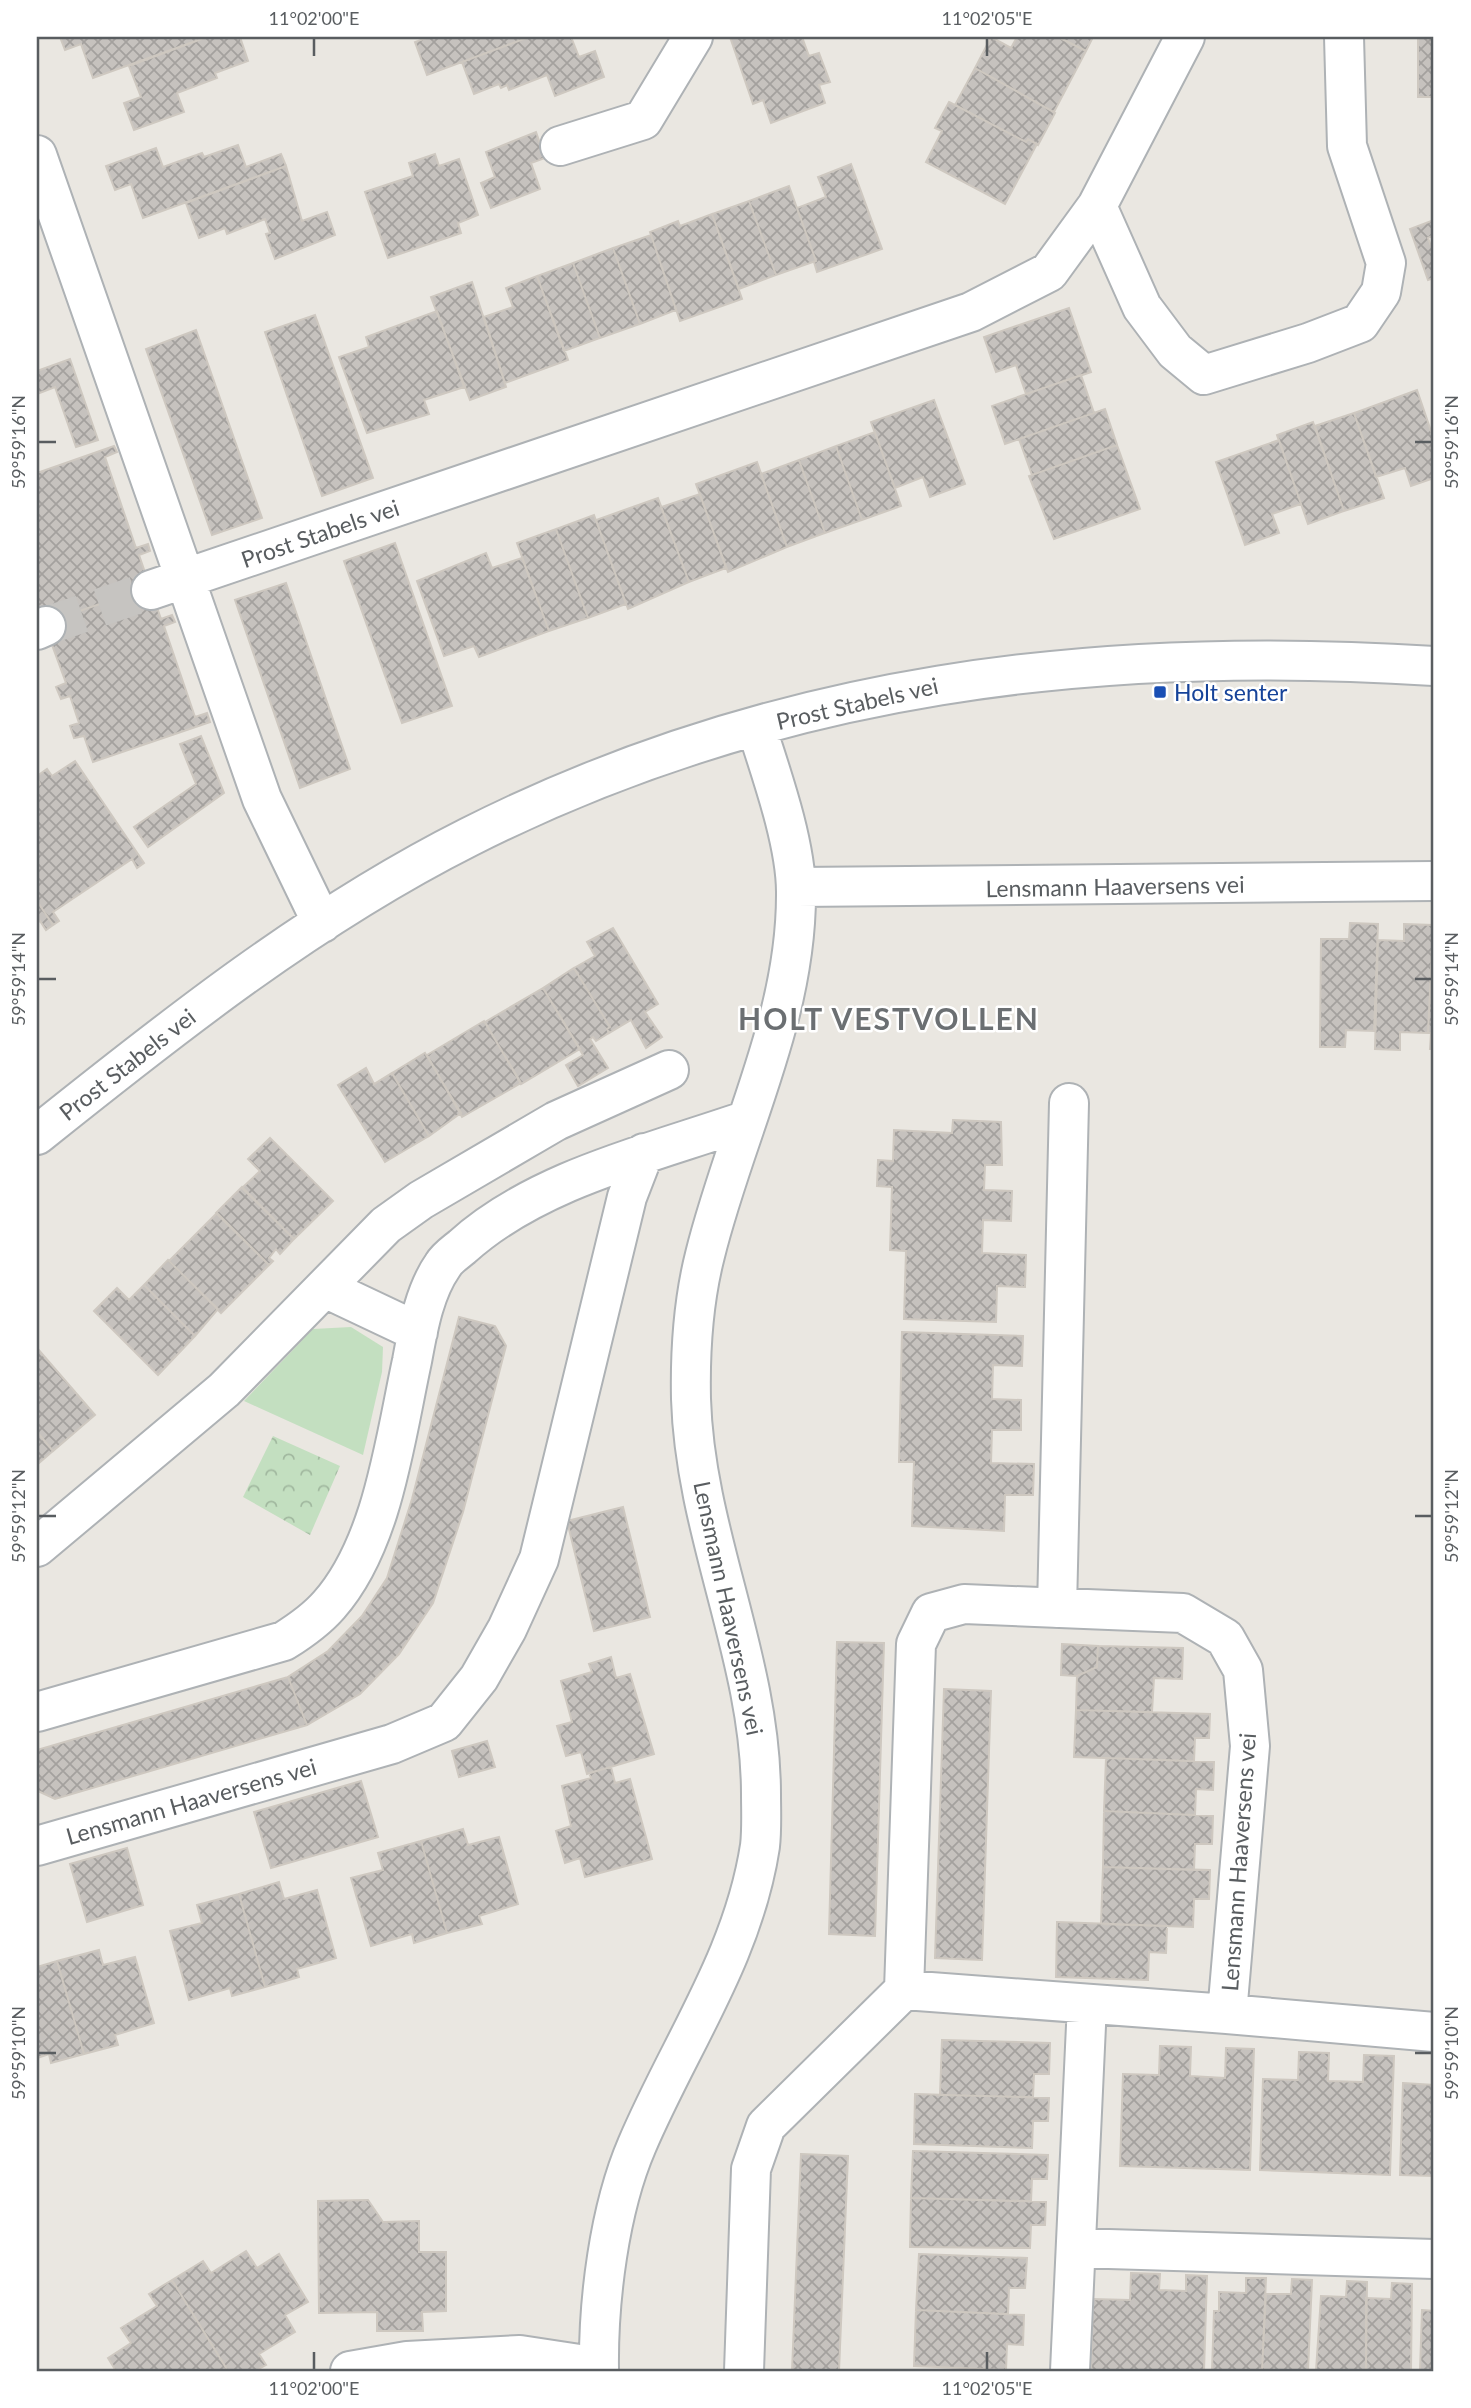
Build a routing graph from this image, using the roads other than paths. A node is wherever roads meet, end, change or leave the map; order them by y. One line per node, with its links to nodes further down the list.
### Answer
1 (693, 37): 4 (street)
2 (1185, 37): 6 (street, Prost Stabels vei)
3 (1344, 37): 6 (street)
4 (560, 146)
5 (37, 155): 7 (street)
6 (1097, 206): 7 (street, Prost Stabels vei)
7 (168, 584): 12 (street)
8 (1434, 666): 9 (street, Prost Stabels vei)
9 (756, 726): 11 (street, Lensmann Haaversens vei); 12 (street, Prost Stabels vei)
10 (1434, 881): 11 (street, Lensmann Haaversens vei)
11 (797, 887): 15 (street, Lensmann Haaversens vei)
12 (322, 923): 16 (street, Prost Stabels vei)
13 (669, 1070): 18 (street)
14 (1069, 1103): 21 (street)
15 (747, 1120): 17 (street); 31 (street, Lensmann Haaversens vei)
16 (37, 1135)
17 (643, 1153): 19 (street); 23 (street, Lensmann Haaversens vei)
18 (325, 1287): 19 (street); 20 (street)
19 (418, 1332): 22 (street)
20 (37, 1547)
21 (1057, 1608): 24 (street, Lensmann Haaversens vei); 26 (street, Lensmann Haaversens vei)
22 (37, 1712)
23 (37, 1846)
24 (904, 1990): 25 (street, Lensmann Haaversens vei); 33 (street)
25 (1087, 2004): 26 (street, Lensmann Haaversens vei); 28 (street)
26 (1227, 2014): 27 (street, Lensmann Haaversens vei)
27 (1434, 2032)
28 (1076, 2248): 29 (street); 34 (street)
29 (1434, 2259)
30 (456, 2365): 31 (street, Lensmann Haaversens vei); 32 (street, Lensmann Haaversens vei)
31 (598, 2369)
32 (350, 2371)
33 (744, 2371)
34 (1070, 2371)

